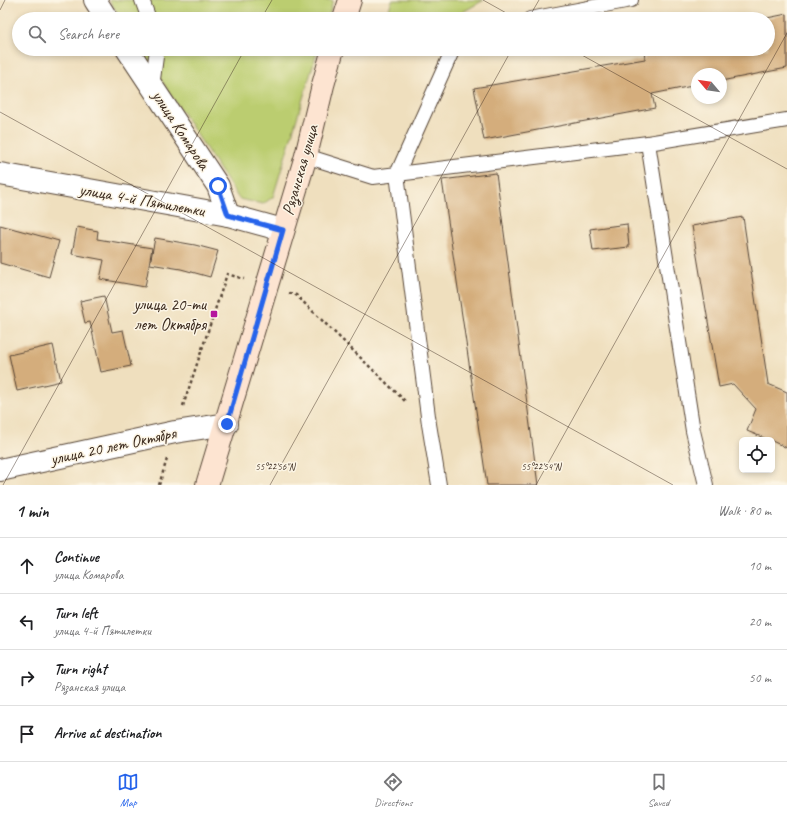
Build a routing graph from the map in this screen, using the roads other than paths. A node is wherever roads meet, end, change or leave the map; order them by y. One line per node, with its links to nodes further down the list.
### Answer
1 (95, 0): 5 (street)
2 (142, 0): 6 (lane)
3 (349, 0): 7 (main road)
4 (631, 0): 8 (lane)
5 (103, 12)
6 (146, 12)
7 (345, 12)
8 (567, 12)
9 (132, 56): 13 (street, улица Комарова)
10 (157, 56): 13 (lane)
11 (332, 56): 16 (main road, Рязанская улица)
12 (450, 56): 18 (lane)
13 (152, 87): 19 (street, улица Комарова)
14 (787, 120): 15 (lane)
15 (648, 143): 18 (lane); 25 (lane)
16 (306, 156): 18 (lane); 20 (main road, Рязанская улица)
17 (0, 174): 19 (street, улица 4-й Пятилетки)
18 (397, 174): 24 (lane)
19 (228, 215): 20 (street, улица 4-й Пятилетки)
20 (283, 230): 21 (main road, Рязанская улица)
21 (227, 424): 22 (street, улица 20 лет Октября); 23 (main road, Рязанская улица)
22 (0, 470)
23 (207, 485)
24 (439, 485)
25 (706, 485)

